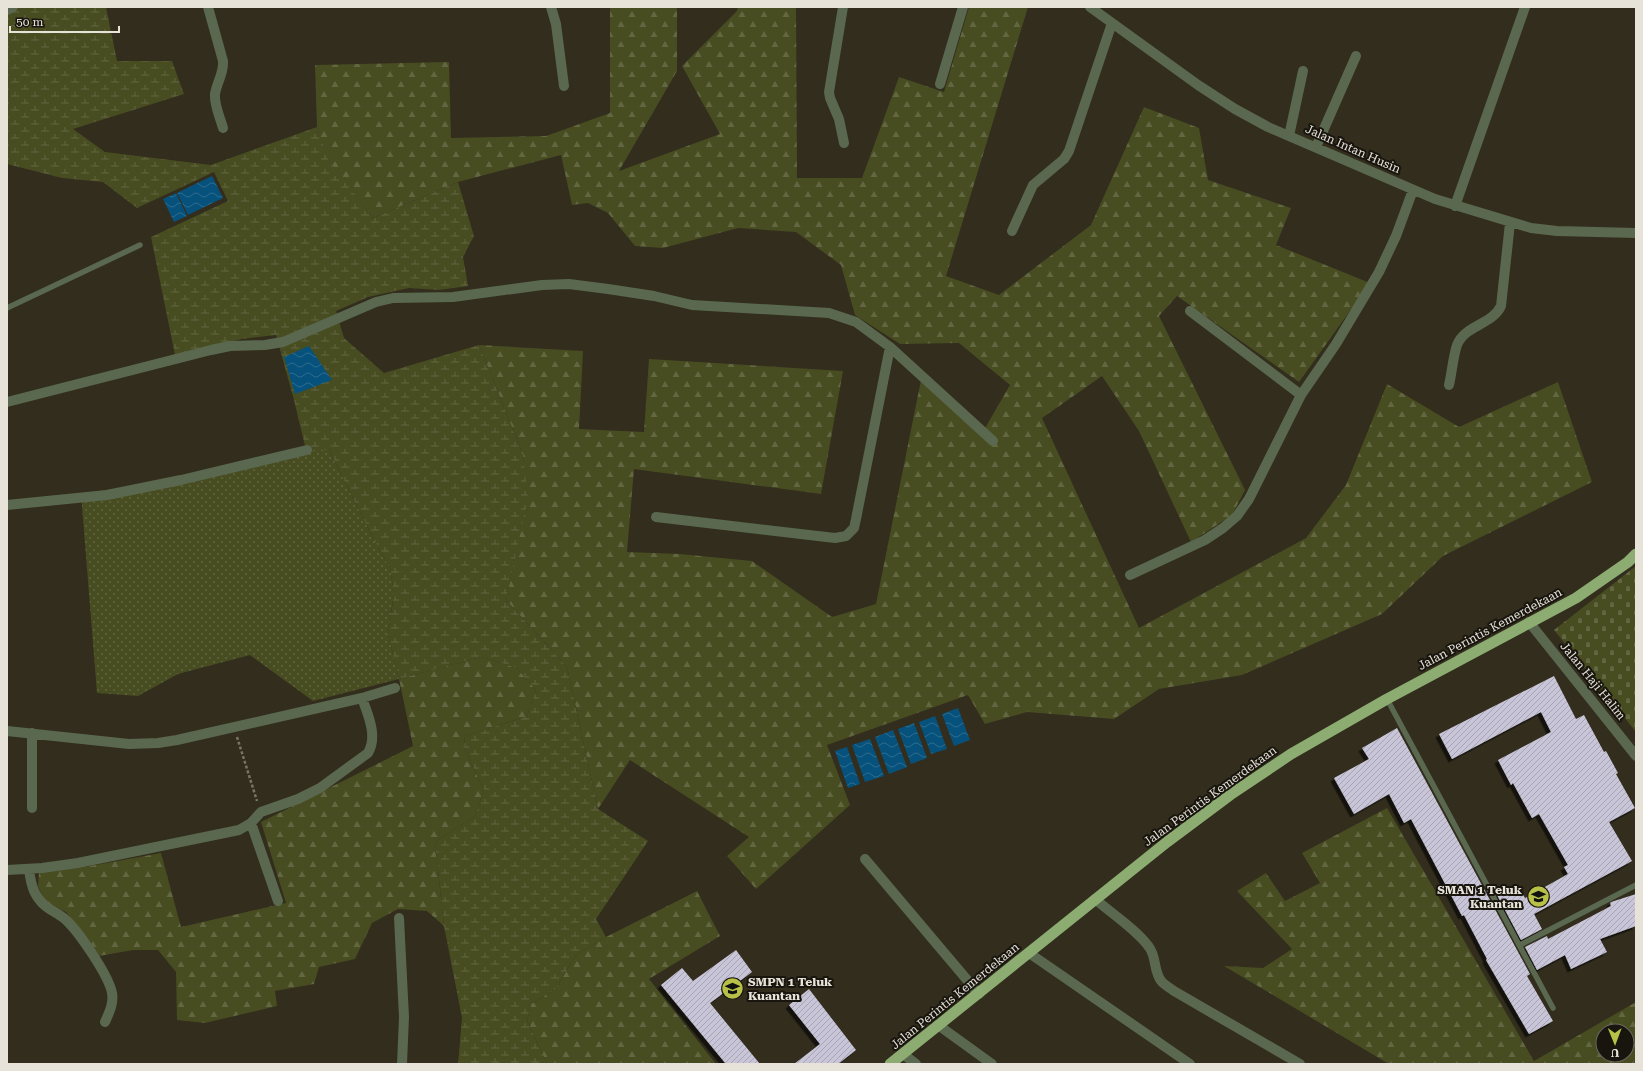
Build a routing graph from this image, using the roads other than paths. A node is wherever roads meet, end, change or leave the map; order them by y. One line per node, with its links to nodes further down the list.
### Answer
1 (12, 7): 8 (street)
2 (208, 7): 14 (street)
3 (551, 7): 13 (street)
4 (843, 7): 16 (street)
5 (964, 7): 12 (street)
6 (1090, 7): 9 (street, Jalan Intan Husin)
7 (1525, 7): 19 (street)
8 (7, 10)
9 (1112, 22): 15 (street, Jalan Intan Husin); 21 (street)
10 (1356, 56): 17 (street)
11 (1303, 71): 15 (street)
12 (940, 84)
13 (564, 86)
14 (223, 128)
15 (1289, 136): 17 (street, Jalan Intan Husin)
16 (844, 143)
17 (1316, 147): 18 (street, Jalan Intan Husin)
18 (1413, 190): 19 (street, Jalan Intan Husin); 28 (street)
19 (1455, 206): 20 (street, Jalan Intan Husin)
20 (1510, 223): 22 (street, Jalan Intan Husin); 27 (street)
21 (1012, 230)
22 (1636, 233)
23 (140, 245): 24 (lane)
24 (7, 308)
25 (1190, 311): 28 (street)
26 (890, 347): 29 (street); 30 (street); 33 (street)
27 (1449, 385)
28 (1301, 395): 35 (street)
29 (7, 402)
30 (993, 441)
31 (307, 450): 32 (street)
32 (7, 505)
33 (656, 517)
34 (1636, 554): 36 (highway, Jalan Perintis Kemerdekaan)
35 (1130, 575)
36 (1529, 622): 39 (highway, Jalan Perintis Kemerdekaan); 42 (street, Jalan Haji Halim)
37 (395, 688): 38 (street)
38 (362, 698): 41 (street); 44 (street)
39 (1388, 698): 49 (highway, Jalan Perintis Kemerdekaan); 52 (lane)
40 (7, 731): 41 (street)
41 (32, 733): 43 (street)
42 (1636, 756)
43 (32, 808)
44 (251, 823): 46 (street); 50 (street)
45 (865, 859): 54 (street)
46 (29, 869): 47 (street); 56 (street)
47 (7, 870)
48 (1636, 885): 52 (lane)
49 (1095, 899): 53 (highway, Jalan Perintis Kemerdekaan); 64 (street)
50 (278, 901)
51 (399, 918): 59 (street)
52 (1520, 945): 55 (lane)
53 (1029, 953): 54 (highway, Jalan Perintis Kemerdekaan); 63 (street)
54 (979, 994): 57 (highway, Jalan Perintis Kemerdekaan)
55 (1553, 1008)
56 (105, 1022)
57 (938, 1025): 58 (highway, Jalan Perintis Kemerdekaan); 62 (street)
58 (903, 1054): 60 (highway, Jalan Perintis Kemerdekaan); 61 (street)
59 (402, 1064)
60 (890, 1064)
61 (916, 1064)
62 (992, 1064)
63 (1190, 1064)
64 (1300, 1064)

